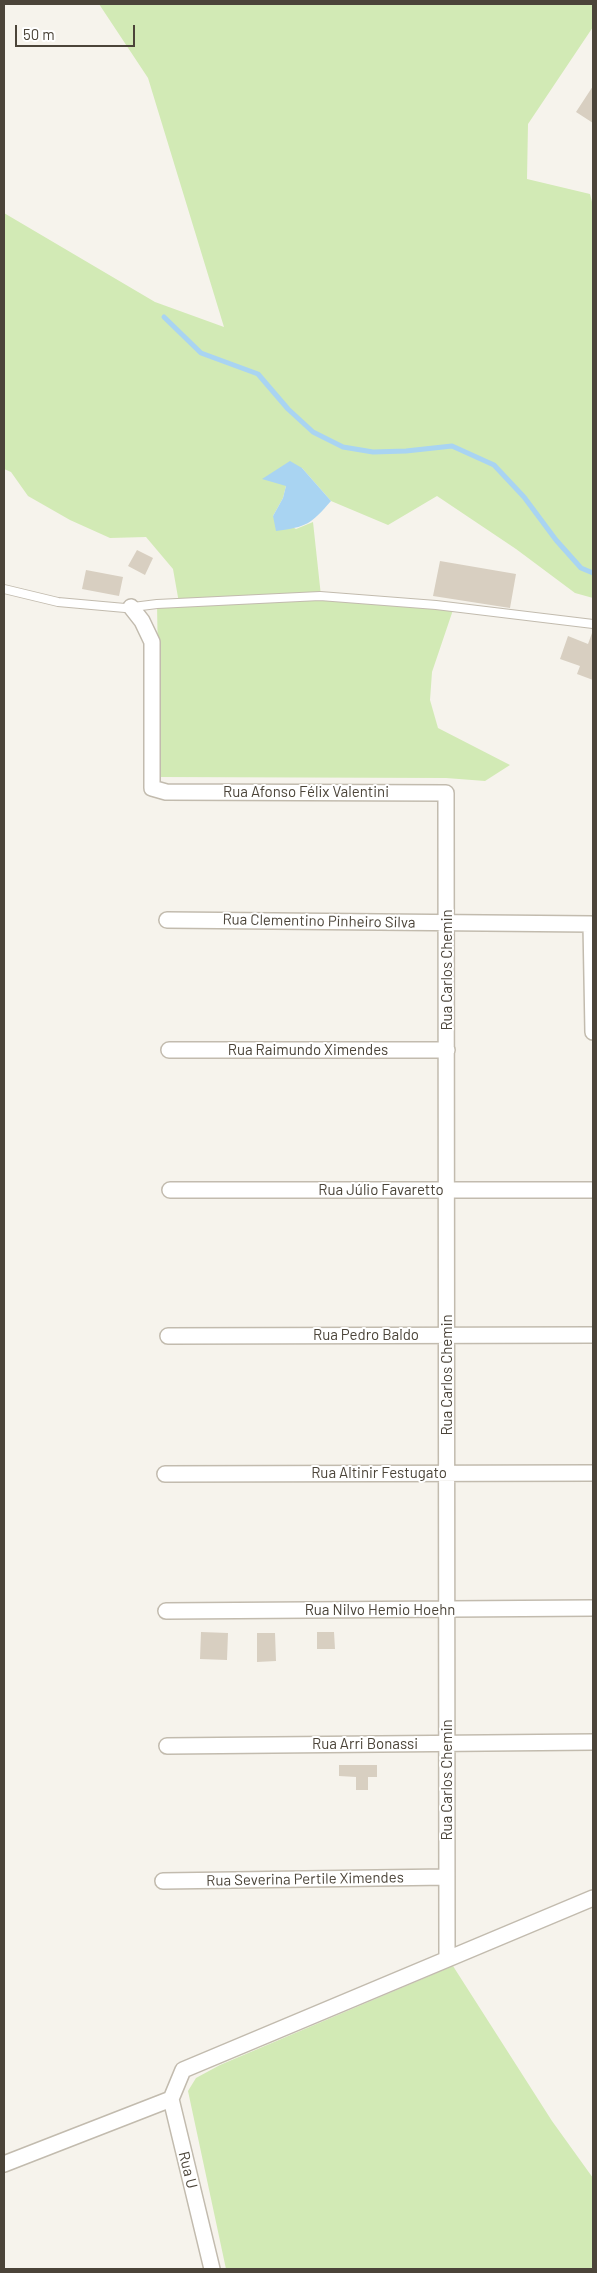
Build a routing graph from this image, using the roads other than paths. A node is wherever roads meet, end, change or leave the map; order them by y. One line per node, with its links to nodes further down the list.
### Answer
1 (4, 589): 2 (lane)
2 (132, 607): 3 (lane); 4 (street, Rua Afonso Félix Valentini)
3 (593, 624)
4 (446, 793): 6 (street, Rua Carlos Chemin)
5 (167, 920): 6 (street, Rua Clementino Pinheiro Silva)
6 (446, 922): 7 (street, Rua Clementino Pinheiro Silva); 9 (street, Rua Carlos Chemin)
7 (593, 1032)
8 (169, 1050): 9 (street, Rua Raimundo Ximendes)
9 (446, 1050): 11 (street, Rua Carlos Chemin)
10 (170, 1190): 11 (street, Rua Júlio Favaretto)
11 (447, 1190): 12 (street, Rua Júlio Favaretto); 13 (street, Rua Carlos Chemin)
12 (593, 1190)
13 (447, 1335): 14 (street, Rua Pedro Baldo); 15 (street, Rua Pedro Baldo); 16 (street, Rua Carlos Chemin)
14 (593, 1335)
15 (168, 1336)
16 (447, 1473): 17 (street, Rua Altinir Festugato); 18 (street, Rua Altinir Festugato); 20 (street, Rua Carlos Chemin)
17 (593, 1473)
18 (165, 1474)
19 (593, 1608): 20 (street, Rua Nilvo Hemio Hoehn)
20 (447, 1609): 21 (street, Rua Nilvo Hemio Hoehn); 23 (street, Rua Carlos Chemin)
21 (166, 1611)
22 (593, 1742): 23 (street, Rua Arri Bonassi)
23 (447, 1743): 24 (street, Rua Arri Bonassi); 25 (street, Rua Carlos Chemin)
24 (167, 1746)
25 (447, 1877): 26 (street, Rua Severina Pertile Ximendes); 28 (street, Rua Carlos Chemin)
26 (164, 1881)
27 (593, 1898): 28 (street)
28 (447, 1958): 29 (street)
29 (170, 2099): 30 (street); 31 (street, Rua U)
30 (4, 2164)
31 (212, 2269)

